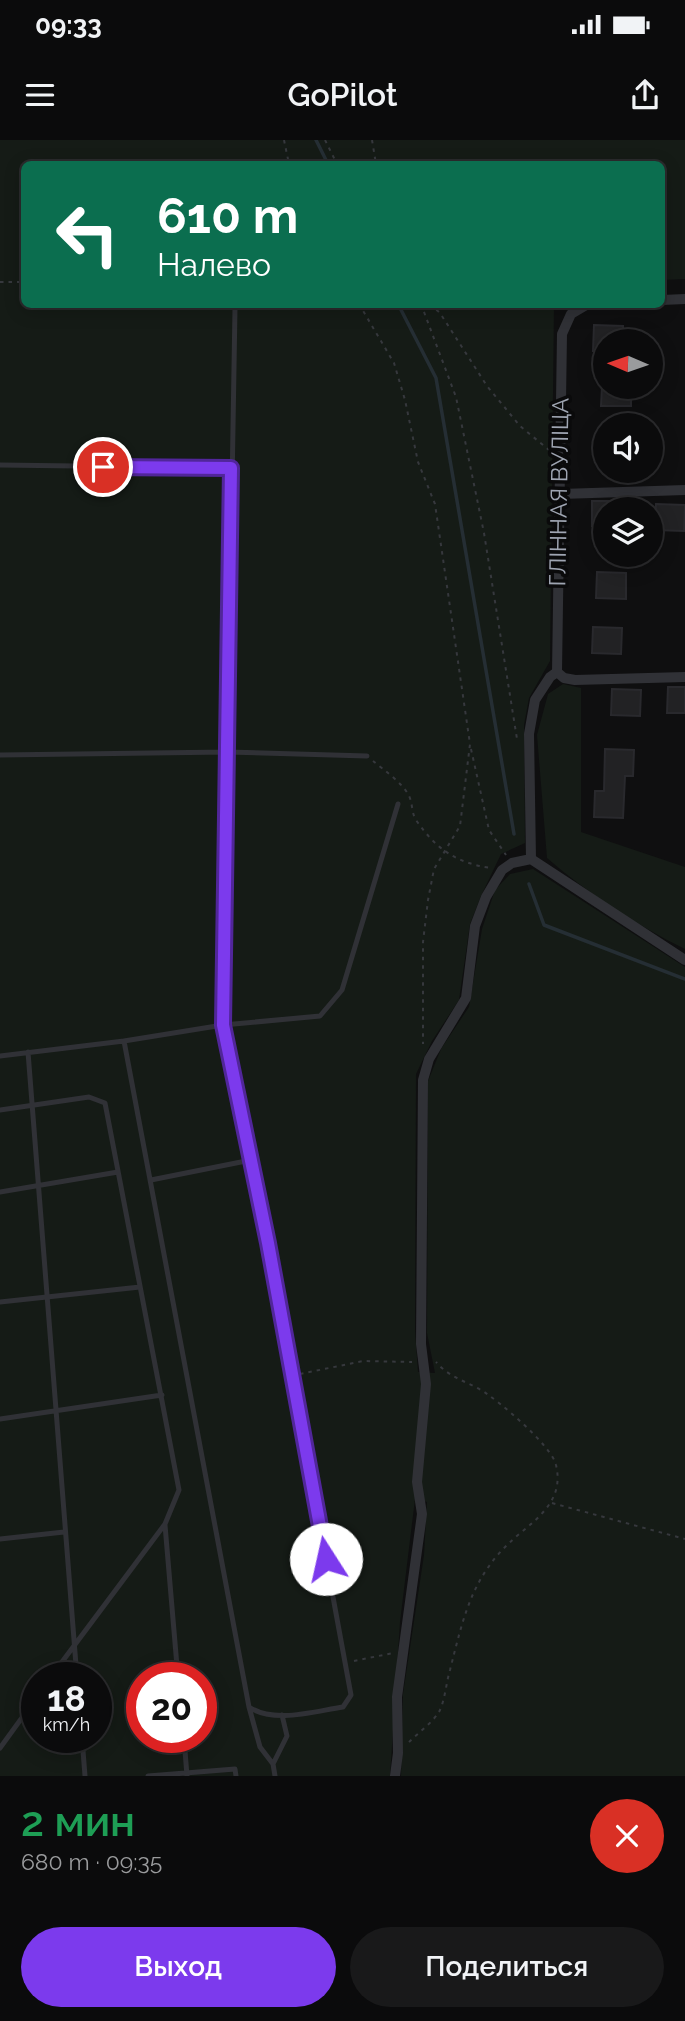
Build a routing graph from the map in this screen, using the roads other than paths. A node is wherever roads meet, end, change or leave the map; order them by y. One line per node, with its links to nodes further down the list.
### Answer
1 (685, 299): 2 (street)
2 (665, 300)
3 (235, 308): 6 (lane)
4 (581, 308): 8 (street, ГЛІННАЯ ВУЛІЦА)
5 (0, 465): 6 (lane)
6 (231, 468): 11 (lane)
7 (685, 490): 8 (street)
8 (561, 494): 9 (street, ГЛІННАЯ ВУЛІЦА)
9 (556, 672): 10 (street); 15 (street)
10 (685, 677)
11 (227, 752): 12 (lane); 13 (lane); 17 (lane)
12 (0, 755)
13 (367, 756)
14 (398, 804): 17 (lane)
15 (531, 859): 16 (street); 53 (street)
16 (685, 960)
17 (223, 1025): 18 (lane); 23 (lane)
18 (124, 1041): 19 (lane); 25 (lane)
19 (28, 1052): 20 (lane); 21 (lane)
20 (0, 1056)
21 (32, 1106): 22 (lane); 24 (lane); 26 (lane)
22 (0, 1110)
23 (251, 1160): 25 (lane); 42 (lane)
24 (118, 1172): 26 (lane); 28 (lane)
25 (150, 1180): 41 (lane)
26 (38, 1186): 27 (lane); 29 (lane)
27 (0, 1192)
28 (140, 1287): 29 (lane); 31 (lane)
29 (47, 1298): 30 (lane); 32 (lane)
30 (0, 1302)
31 (162, 1395): 32 (lane); 34 (lane)
32 (56, 1412): 33 (lane); 35 (lane)
33 (0, 1419)
34 (164, 1524): 37 (lane); 40 (lane)
35 (64, 1532): 36 (lane); 37 (lane)
36 (0, 1539)
37 (74, 1644): 38 (lane); 39 (lane)
38 (61, 1662)
39 (76, 1662)
40 (177, 1662)
41 (249, 1707): 42 (lane); 47 (lane)
42 (282, 1715): 47 (lane)
43 (21, 1719): 44 (lane)
44 (0, 1748)
45 (83, 1753): 49 (lane)
46 (185, 1753): 48 (lane)
47 (274, 1764): 52 (lane)
48 (187, 1775): 50 (lane); 51 (lane)
49 (85, 1776)
50 (148, 1776)
51 (236, 1776)
52 (275, 1776)
53 (395, 1776)

